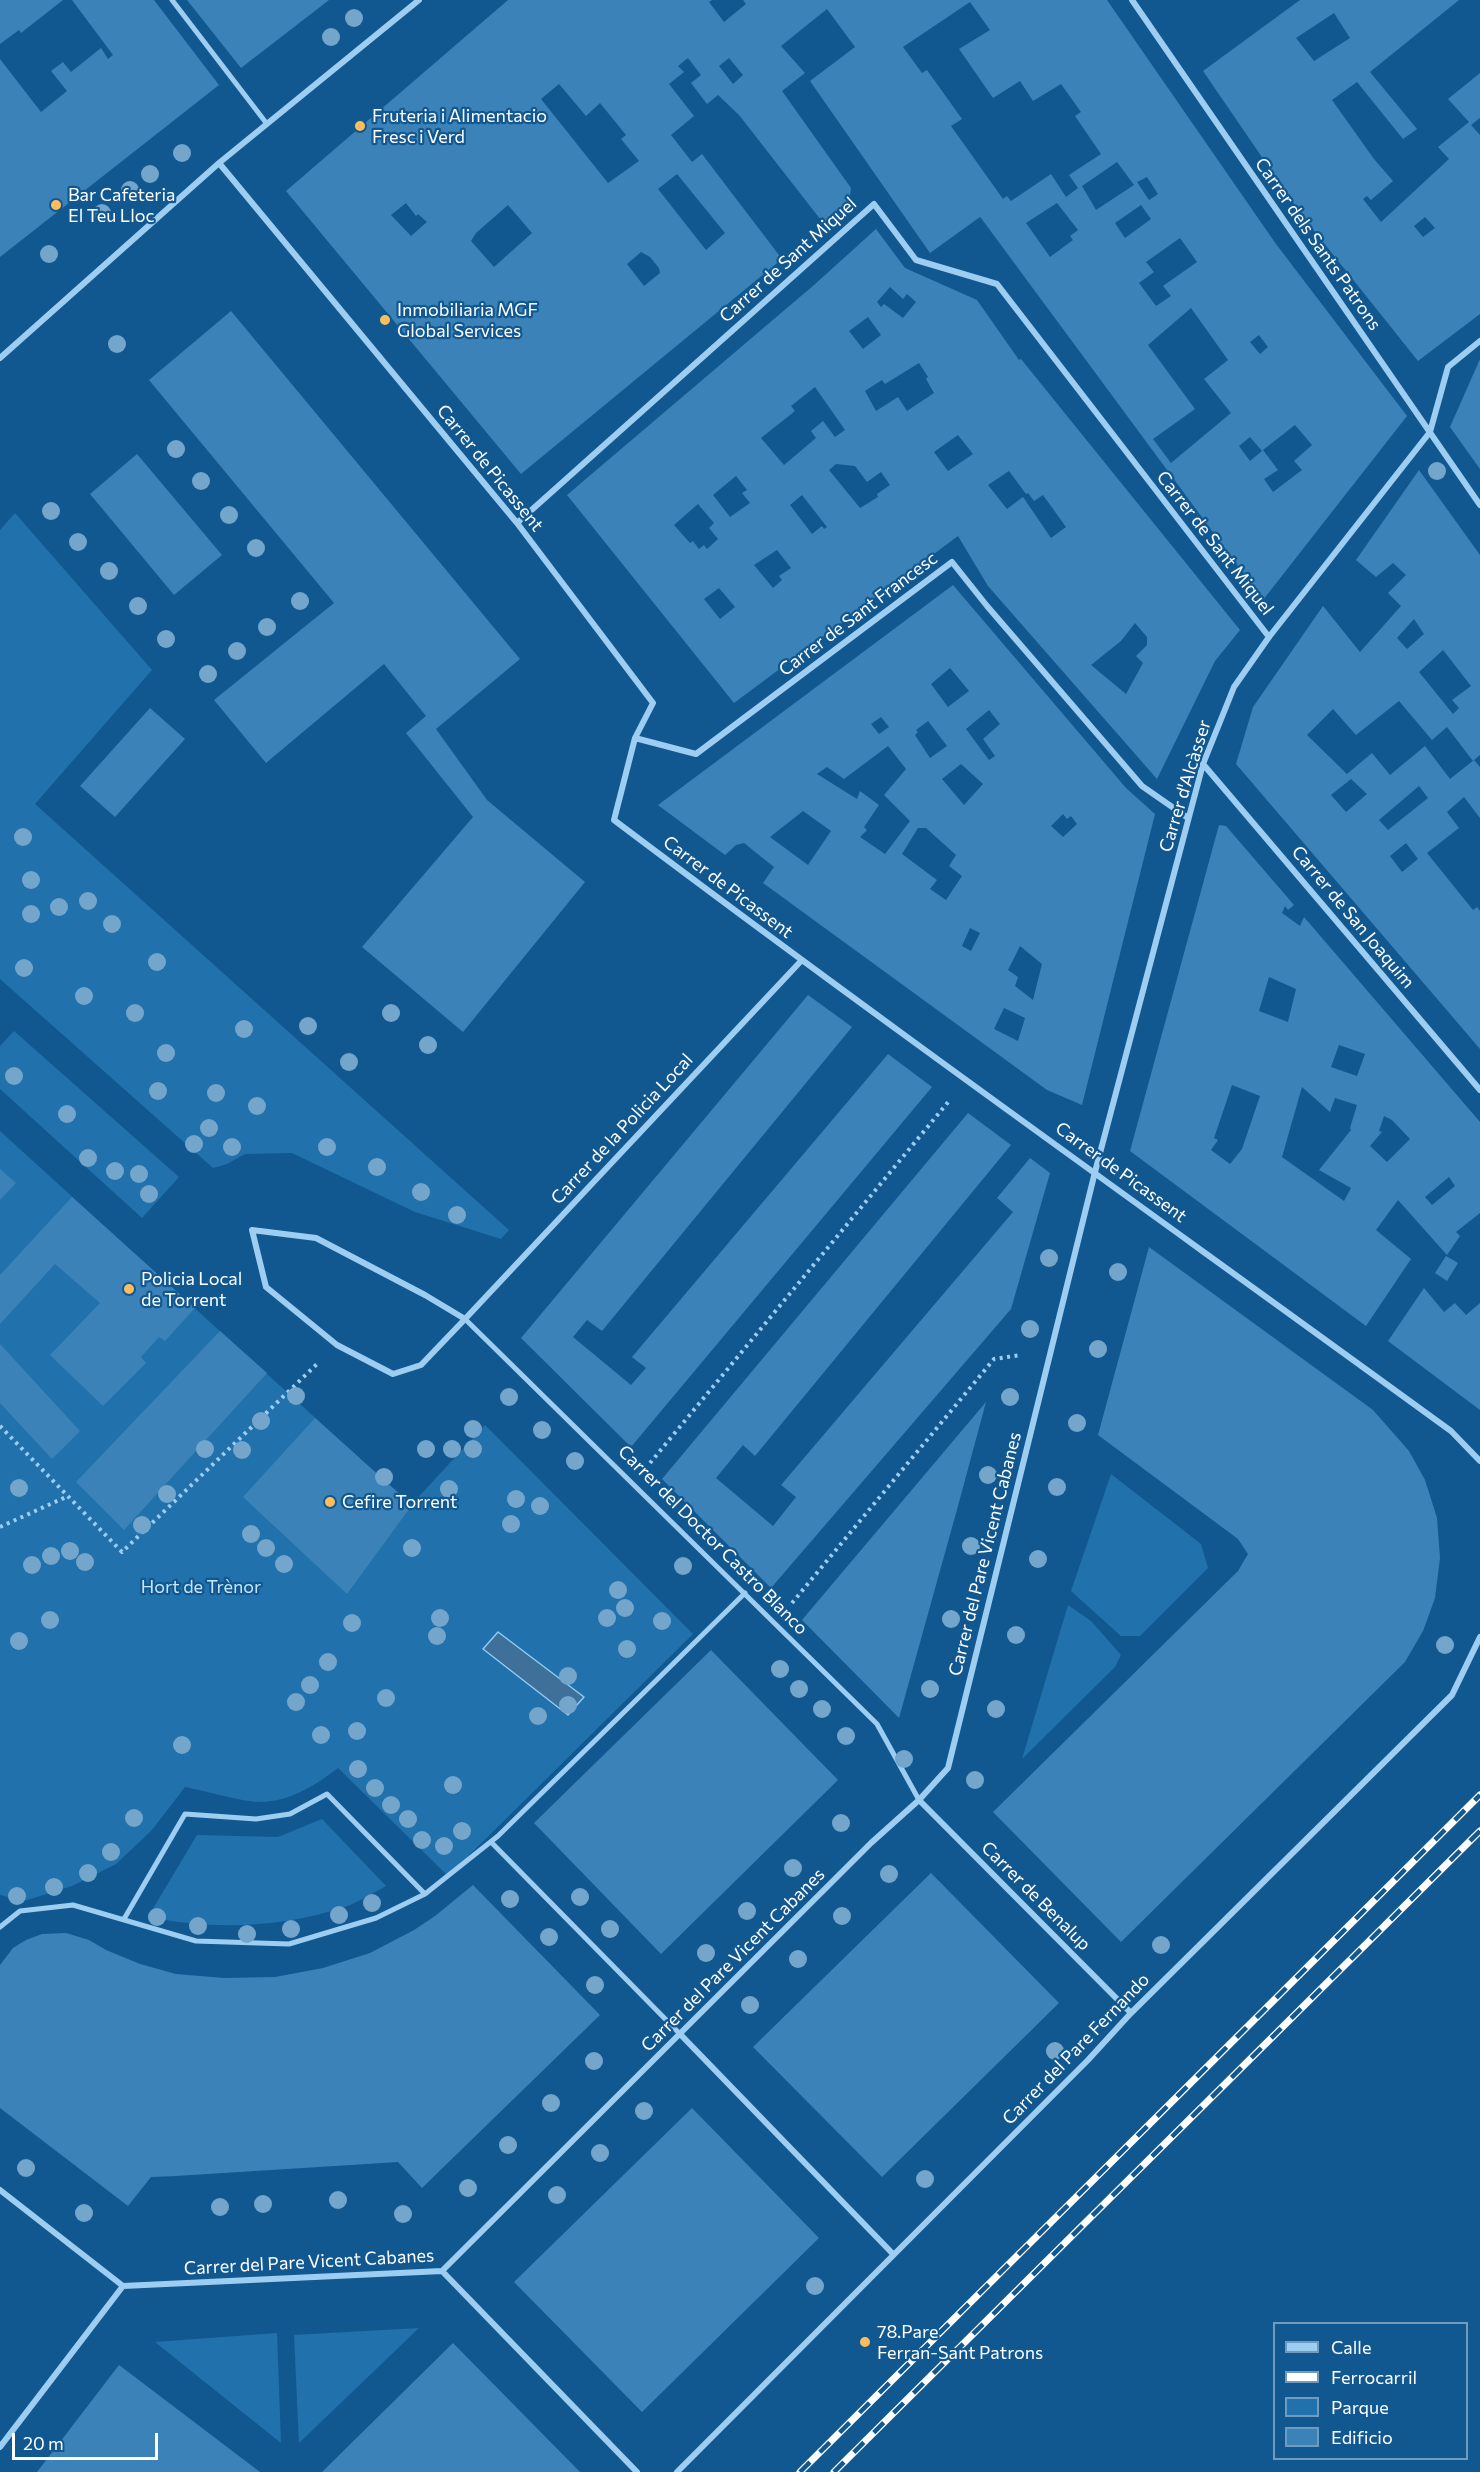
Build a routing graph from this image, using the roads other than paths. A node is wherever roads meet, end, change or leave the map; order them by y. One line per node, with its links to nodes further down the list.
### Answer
1 (172, 0): 4 (street)
2 (419, 0): 4 (street)
3 (1132, 0): 8 (street, Carrer dels Sants Patrons)
4 (267, 124): 5 (street)
5 (219, 163): 7 (street); 10 (street, Carrer de Picassent)
6 (1480, 341): 8 (street, Carrer d'Alcàsser)
7 (0, 358)
8 (1430, 432): 9 (street, Carrer dels Sants Patrons); 11 (street, Carrer d'Alcàsser)
9 (1480, 504)
10 (517, 523): 11 (street, Carrer de Sant Miquel); 12 (street, Carrer de Picassent)
11 (1269, 637): 13 (street, Carrer d'Alcàsser)
12 (635, 738): 14 (street, Carrer de Sant Francesc); 15 (street, Carrer de Picassent)
13 (1203, 764): 14 (street, Carrer d'Alcàsser); 16 (street, Carrer de San Joaquim)
14 (1188, 818): 17 (street, Carrer d'Alcàsser)
15 (801, 961): 17 (street, Carrer de Picassent); 18 (street, Carrer de la Policia Local)
16 (1480, 1090)
17 (1095, 1172): 19 (street, Carrer de Picassent); 22 (street, Carrer del Pare Vicent Cabanes)
18 (465, 1319): 18 (street, Carrer de la Policia Local); 20 (street, Carrer del Doctor Castro Blanco)
19 (1480, 1461)
20 (745, 1593): 22 (street, Carrer del Doctor Castro Blanco); 23 (street)
21 (1480, 1637): 27 (street, Carrer del Pare Fernando)
22 (919, 1800): 27 (street, Carrer de Benalup); 28 (street, Carrer del Pare Vicent Cabanes)
23 (491, 1842): 24 (street); 28 (street)
24 (425, 1894): 25 (street); 25 (street)
25 (124, 1919): 26 (street)
26 (0, 1927)
27 (1131, 2013): 30 (street, Carrer del Pare Fernando)
28 (680, 2034): 30 (street); 31 (street, Carrer del Pare Vicent Cabanes)
29 (0, 2190): 32 (street)
30 (894, 2254): 35 (street, Carrer del Pare Fernando)
31 (442, 2271): 32 (street, Carrer del Pare Vicent Cabanes); 34 (street)
32 (123, 2286): 33 (street)
33 (0, 2447)
34 (637, 2472)
35 (677, 2472)

